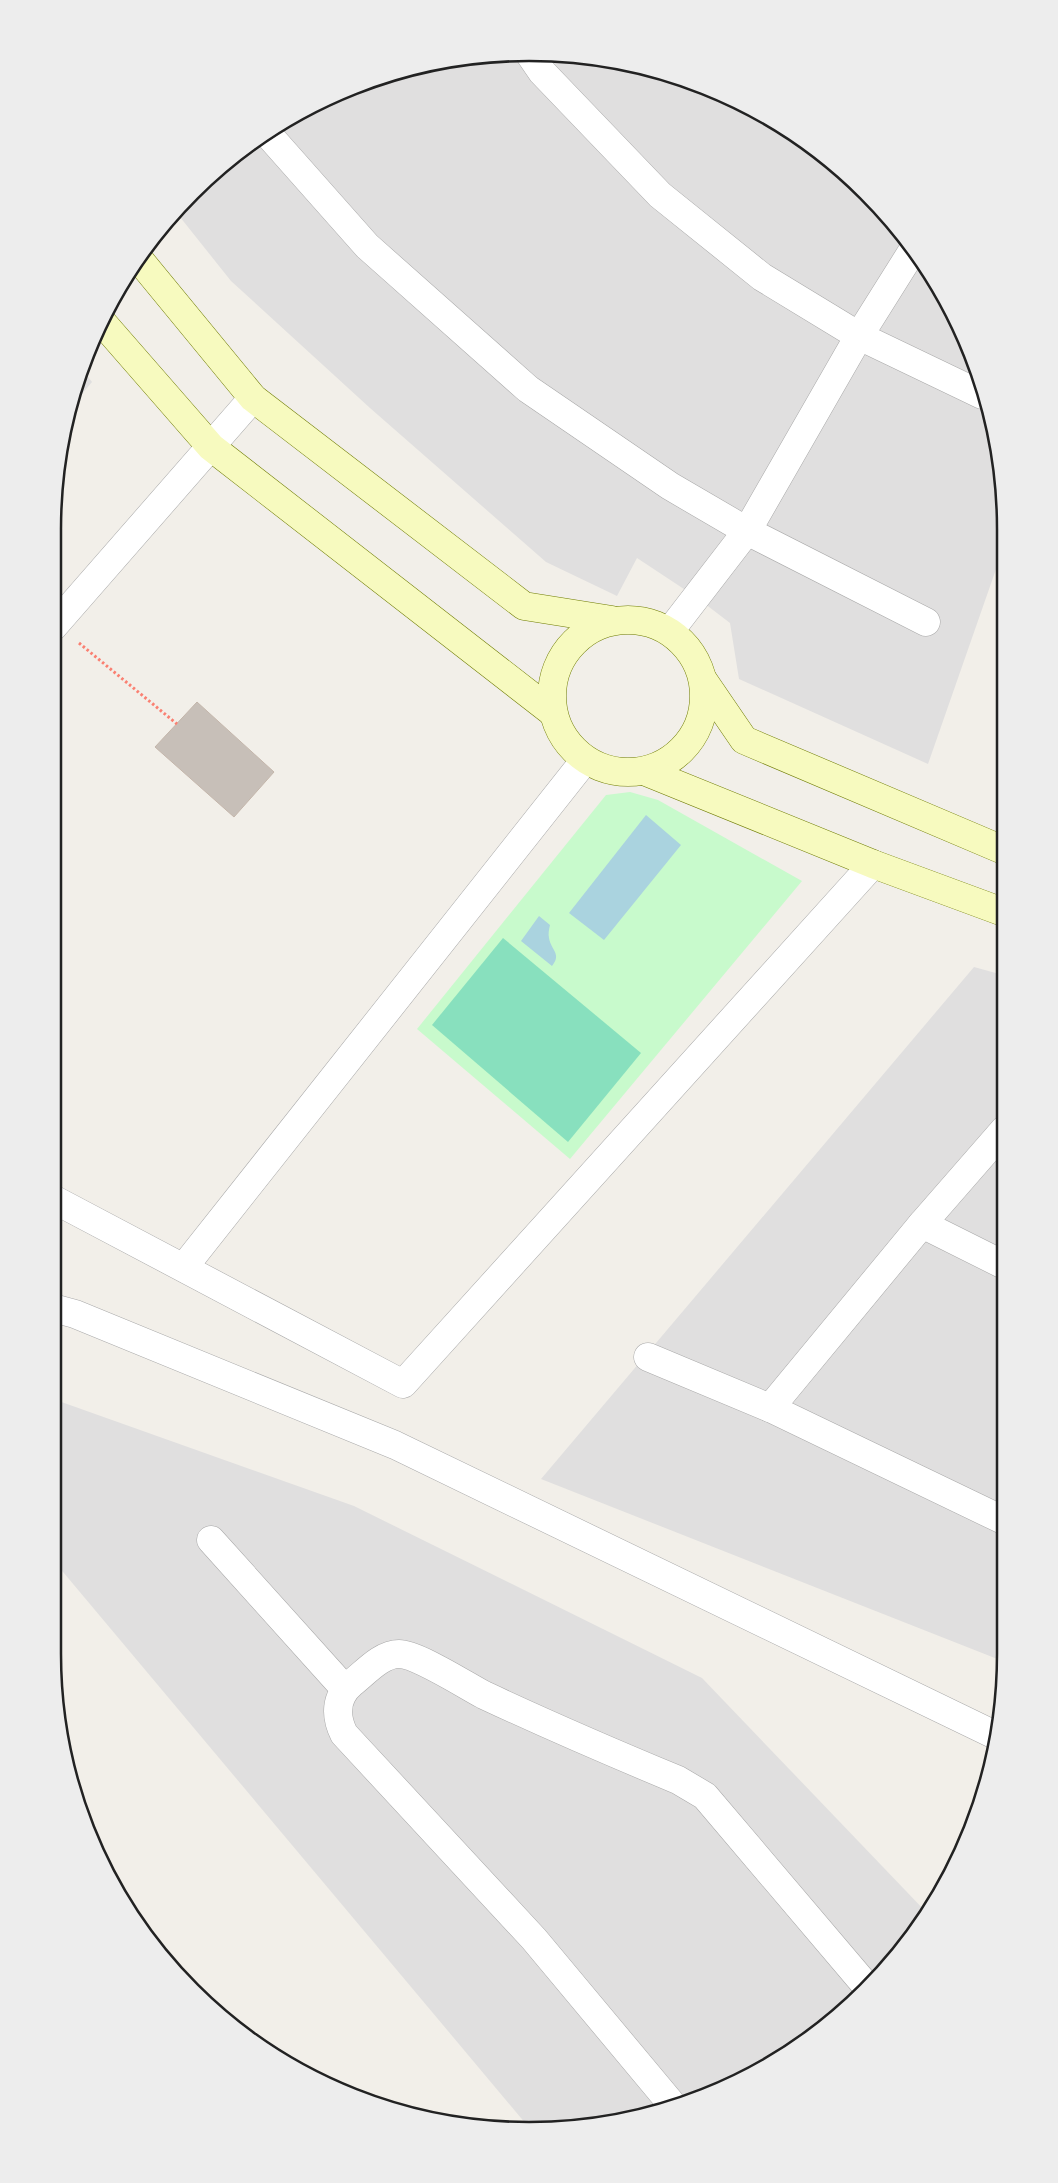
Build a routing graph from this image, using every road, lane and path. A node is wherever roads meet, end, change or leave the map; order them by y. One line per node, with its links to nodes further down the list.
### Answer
1 (534, 61): 6 (street)
2 (272, 138): 10 (street)
3 (909, 256): 6 (street)
4 (143, 264): 8 (street)
5 (107, 327): 9 (street)
6 (859, 336): 7 (street); 10 (street)
7 (976, 392)
8 (253, 398): 9 (street); 12 (street)
9 (211, 447): 11 (street); 17 (street)
10 (747, 531): 13 (street); 14 (street)
11 (61, 618)
12 (612, 620): 14 (street); 17 (street)
13 (926, 622)
14 (670, 631): 16 (street)
15 (61, 632): 18 (path)
16 (704, 680): 20 (street); 21 (street)
17 (552, 712): 19 (street)
18 (177, 724)
19 (586, 760): 20 (street); 28 (street)
20 (644, 771): 22 (street)
21 (997, 847)
22 (873, 864): 23 (street); 28 (street)
23 (997, 910)
24 (997, 1138): 26 (street)
25 (61, 1204): 28 (street)
26 (922, 1224): 27 (street); 31 (street)
27 (997, 1261)
28 (184, 1267)
29 (61, 1310): 35 (street)
30 (648, 1357): 31 (street)
31 (770, 1408): 32 (street)
32 (997, 1517)
33 (210, 1540): 34 (street)
34 (345, 1689): 36 (street); 37 (street)
35 (990, 1733)
36 (863, 1982)
37 (669, 2100)

